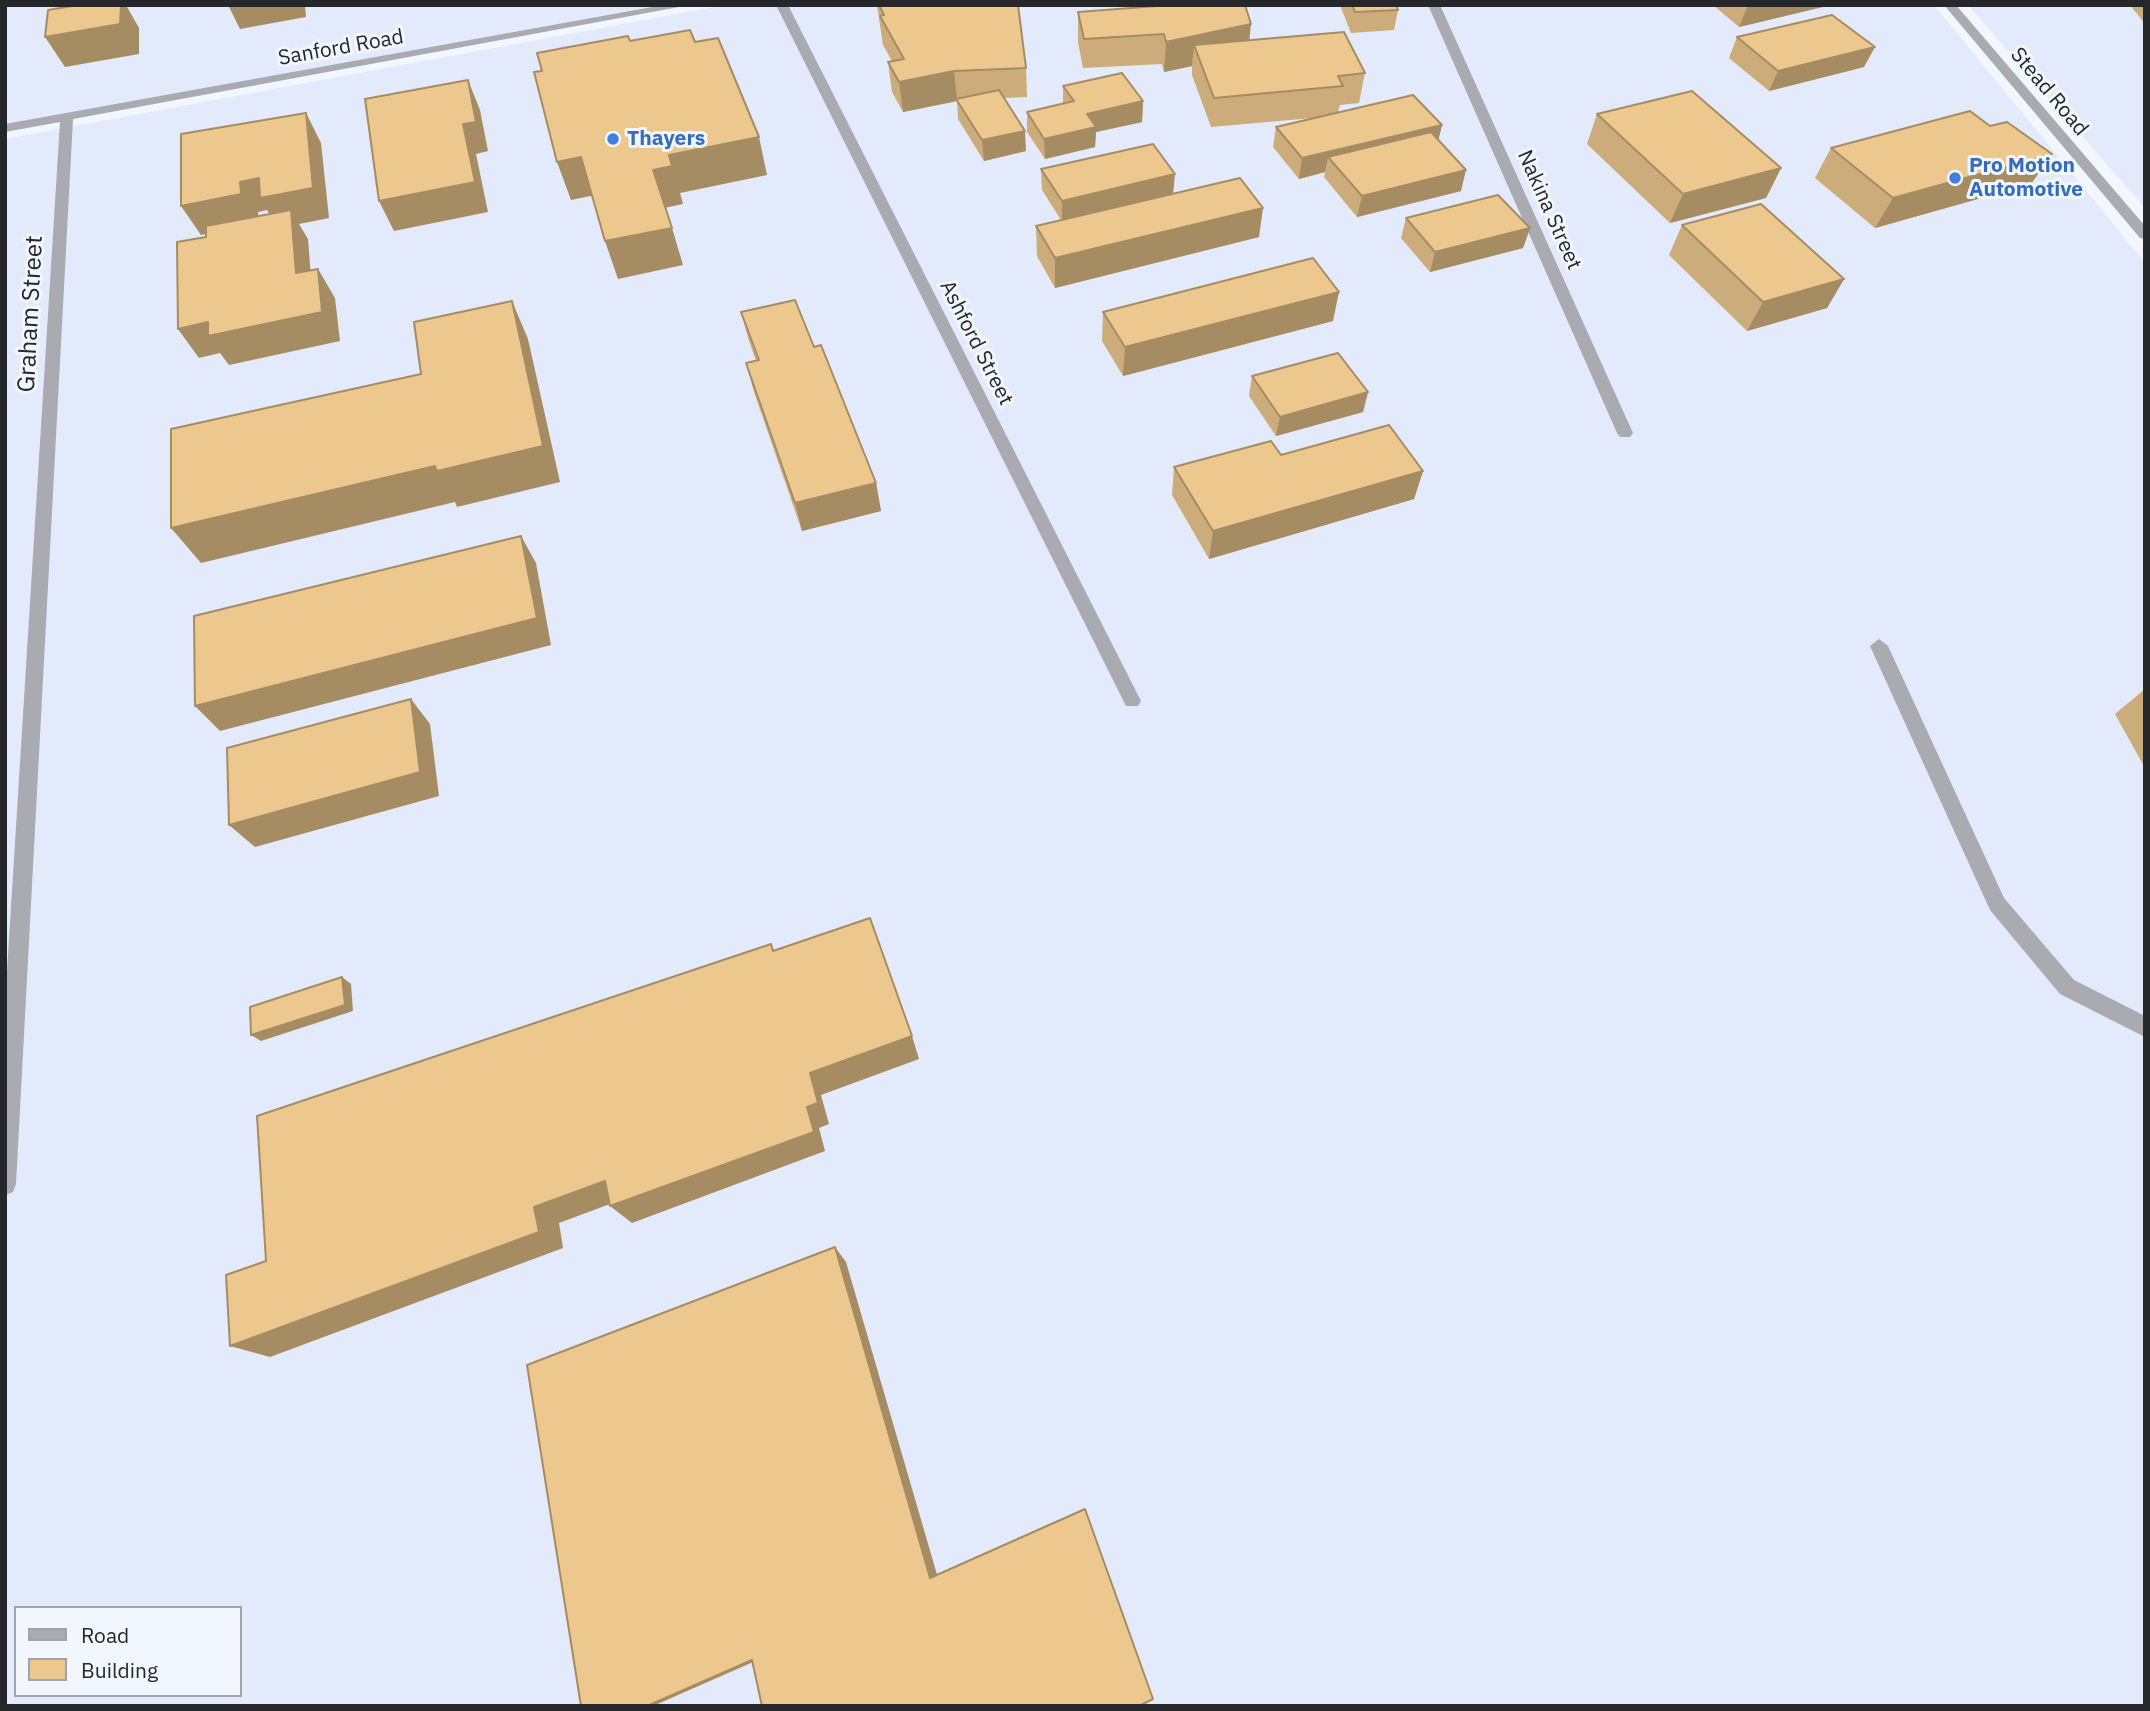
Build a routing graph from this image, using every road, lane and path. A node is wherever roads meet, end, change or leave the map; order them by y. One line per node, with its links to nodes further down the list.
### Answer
1 (684, 5): 5 (street, Sanford Road)
2 (782, 5): 10 (street, Ashford Street)
3 (1434, 5): 8 (street, Nakina Street)
4 (1950, 5): 7 (street, Stead Road)
5 (67, 117): 6 (street, Sanford Road); 12 (street, Graham Street)
6 (5, 128)
7 (2145, 235)
8 (1625, 433)
9 (1879, 646): 11 (lane)
10 (1132, 701)
11 (2145, 1027)
12 (5, 1184)

